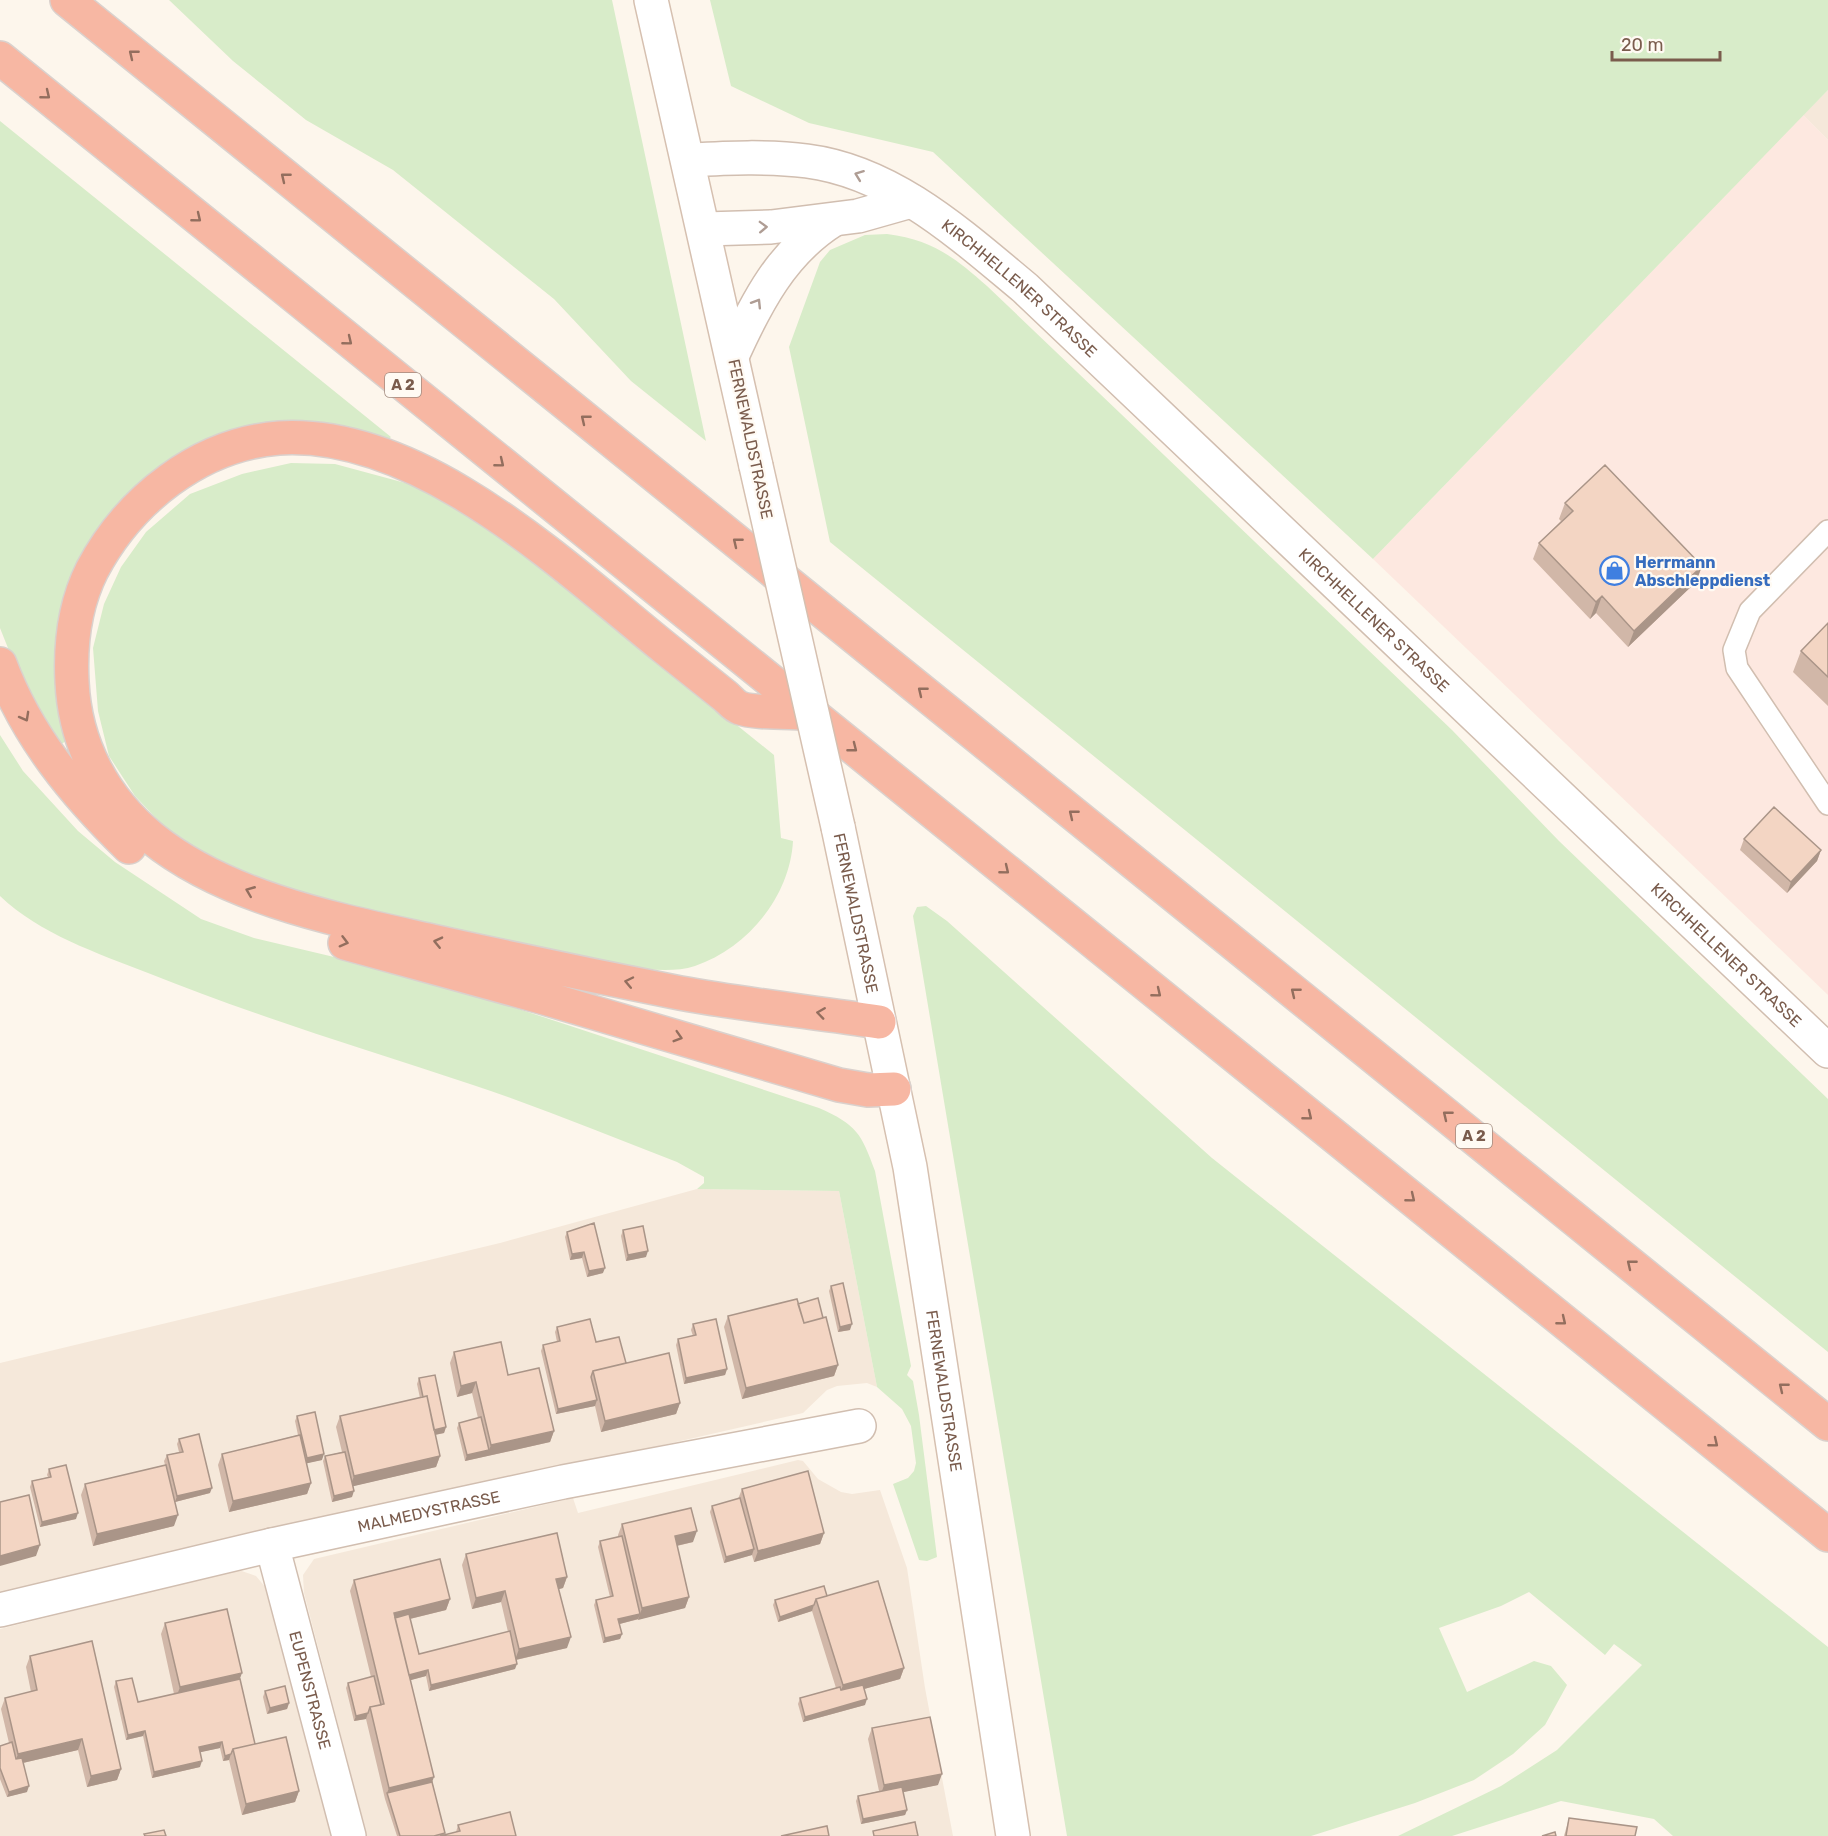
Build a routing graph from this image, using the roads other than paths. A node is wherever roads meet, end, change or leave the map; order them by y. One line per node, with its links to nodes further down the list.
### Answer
1 (67, 0): 16 (highway, A 2, one-way to 1)
2 (651, 0): 4 (street, FERNEWALDSTRASSE)
3 (0, 58): 11 (highway, A 2, one-way to 11)
4 (689, 160): 5 (street, KIRCHHELLENER STRASSE, one-way to 4); 7 (street, FERNEWALDSTRASSE)
5 (911, 201): 6 (street); 14 (street, KIRCHHELLENER STRASSE)
6 (834, 219): 7 (street, one-way to 6); 8 (street, one-way to 6)
7 (705, 229): 8 (street, FERNEWALDSTRASSE)
8 (732, 356): 13 (street, FERNEWALDSTRASSE, bridge)
9 (1828, 531): 12 (lane)
10 (0, 664): 15 (highway, one-way to 15)
11 (807, 713): 13 (highway, one-way to 11); 18 (highway, A 2, one-way to 18)
12 (1828, 804)
13 (879, 1022): 15 (street, FERNEWALDSTRASSE)
14 (1828, 1051)
15 (894, 1089): 22 (street, FERNEWALDSTRASSE)
16 (1828, 1424)
17 (859, 1426): 19 (street, MALMEDYSTRASSE)
18 (1828, 1535)
19 (272, 1545): 20 (street, MALMEDYSTRASSE); 21 (street, EUPENSTRASSE)
20 (0, 1610)
21 (349, 1836)
22 (1013, 1836)

